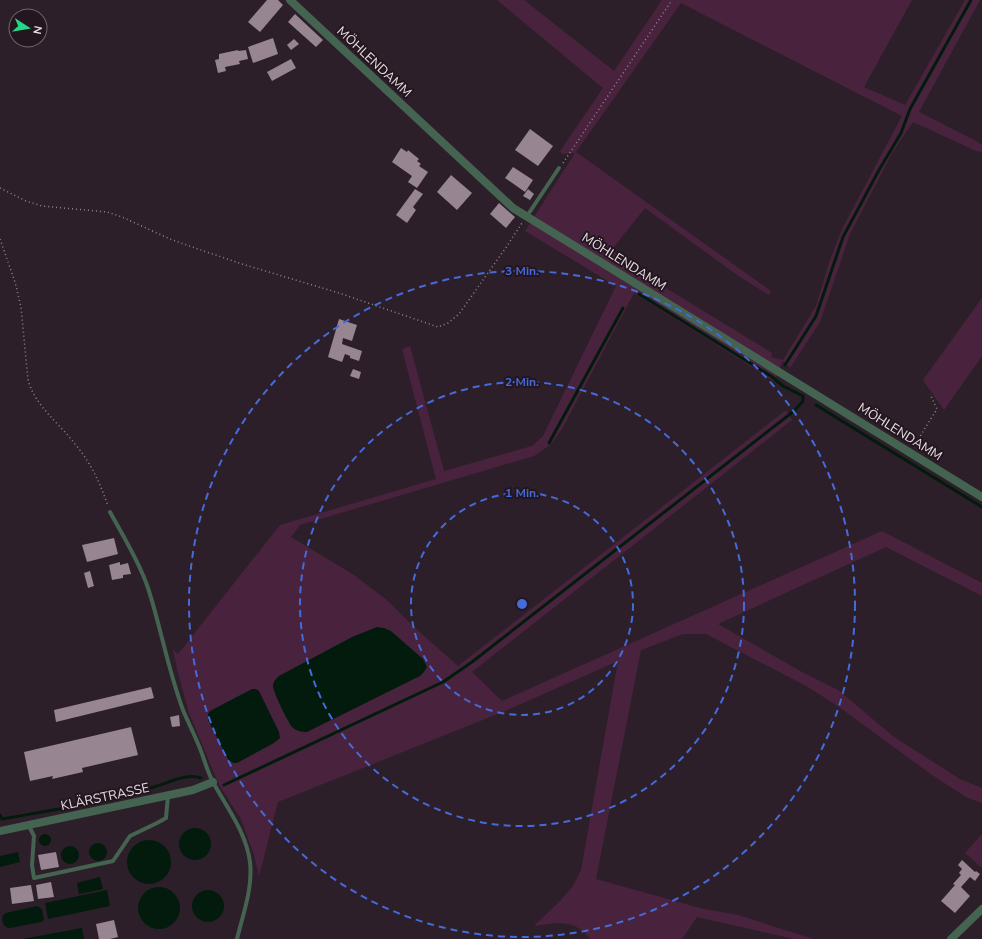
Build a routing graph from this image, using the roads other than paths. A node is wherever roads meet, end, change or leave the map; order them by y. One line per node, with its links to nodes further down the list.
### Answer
1 (290, 0): 3 (street, MÖHLENDAMM)
2 (559, 168): 3 (lane)
3 (527, 216): 4 (street, MÖHLENDAMM)
4 (982, 496)
5 (110, 512): 6 (lane)
6 (213, 782): 7 (street, KLÄRSTRASSE); 11 (lane)
7 (168, 796): 8 (street, KLÄRSTRASSE); 8 (lane)
8 (29, 826): 9 (street, KLÄRSTRASSE)
9 (0, 831)
10 (982, 909): 12 (street)
11 (237, 939)
12 (952, 939)

